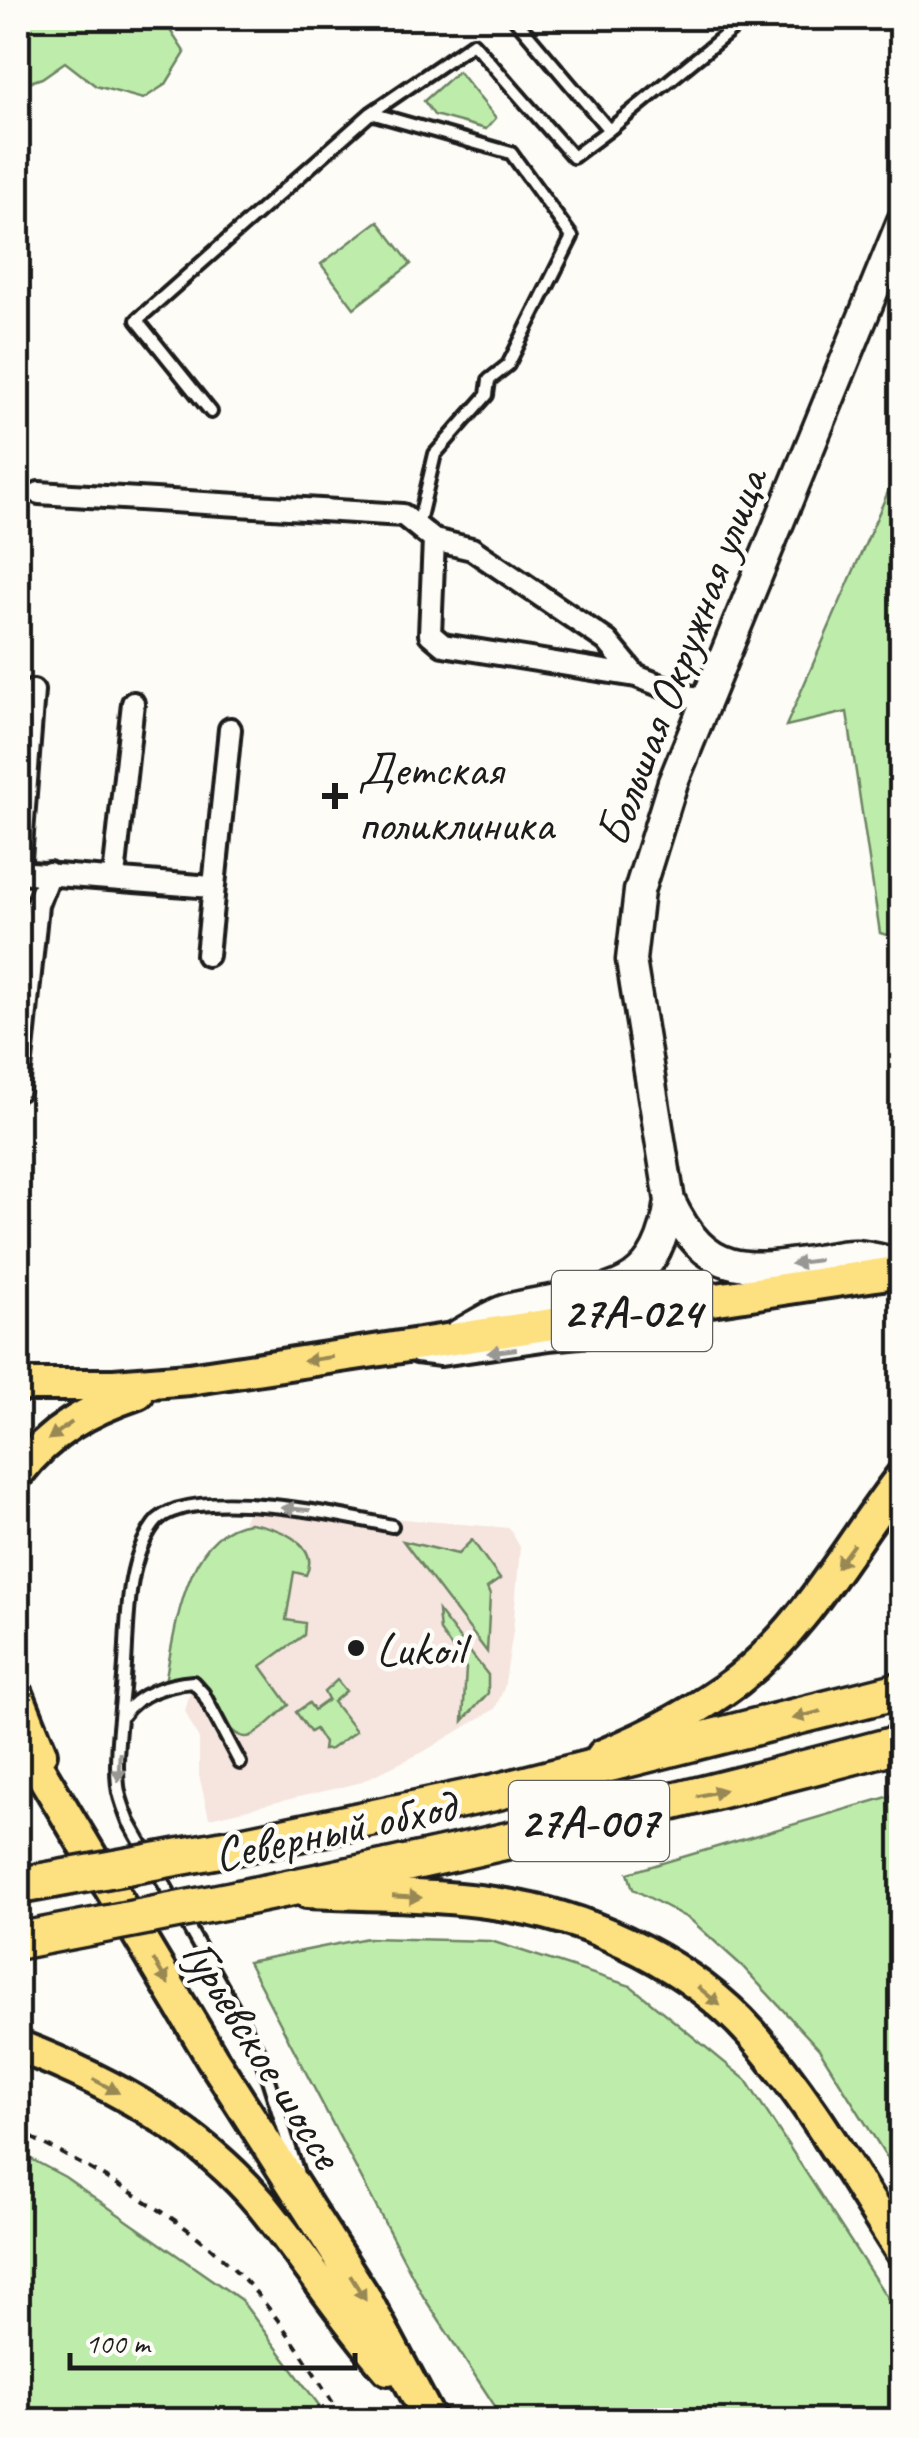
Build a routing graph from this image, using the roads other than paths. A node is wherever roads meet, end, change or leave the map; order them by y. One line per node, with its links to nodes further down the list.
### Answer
1 (514, 18): 4 (lane)
2 (746, 18): 4 (lane)
3 (370, 113): 4 (lane); 6 (lane); 8 (lane)
4 (609, 130)
5 (902, 221): 11 (main road, Большая Окружная улица)
6 (211, 412)
7 (39, 493): 8 (street)
8 (426, 534): 9 (street); 9 (street)
9 (636, 676): 11 (street)
10 (33, 691): 14 (street)
11 (708, 700): 21 (main road, Большая Окружная улица)
12 (133, 703): 16 (street)
13 (230, 728): 17 (street)
14 (18, 872): 15 (street)
15 (49, 873): 16 (street); 19 (street)
16 (114, 878): 17 (street)
17 (212, 887): 18 (street)
18 (207, 954)
19 (18, 1066): 20 (street)
20 (18, 1090)
21 (670, 1201): 22 (main road, one-way to 21); 25 (main road)
22 (902, 1264)
23 (902, 1272): 25 (main road, 27А-024)
24 (633, 1336): 26 (lane, one-way to 26)
25 (453, 1337): 26 (main road, 27А-024)
26 (364, 1352): 27 (main road, 27А-024, one-way to 27)
27 (179, 1380): 28 (main road); 29 (main road, one-way to 29)
28 (18, 1385)
29 (18, 1474)
30 (902, 1476): 38 (main road, one-way to 38)
31 (392, 1526): 34 (lane, one-way to 34)
32 (902, 1690): 38 (highway, Северный обход / 27А-007, one-way to 38)
33 (18, 1696): 39 (main road)
34 (122, 1717): 37 (lane); 44 (lane, one-way to 44)
35 (18, 1734): 39 (main road, Гурьевское шоссе)
36 (902, 1744): 41 (highway, Северный обход / 27А-007, one-way to 36)
37 (240, 1762)
38 (492, 1793): 40 (highway, Северный обход / 27А-007, bridge)
39 (58, 1798): 44 (main road, Гурьевское шоссе, one-way to 44)
40 (18, 1886)
41 (274, 1891): 42 (highway, Северный обход / 27А-007, bridge); 45 (main road, one-way to 45)
42 (18, 1940)
43 (18, 2046): 46 (main road, one-way to 46)
44 (306, 2205): 46 (main road, Гурьевское шоссе, one-way to 46)
45 (902, 2253)
46 (427, 2415)

